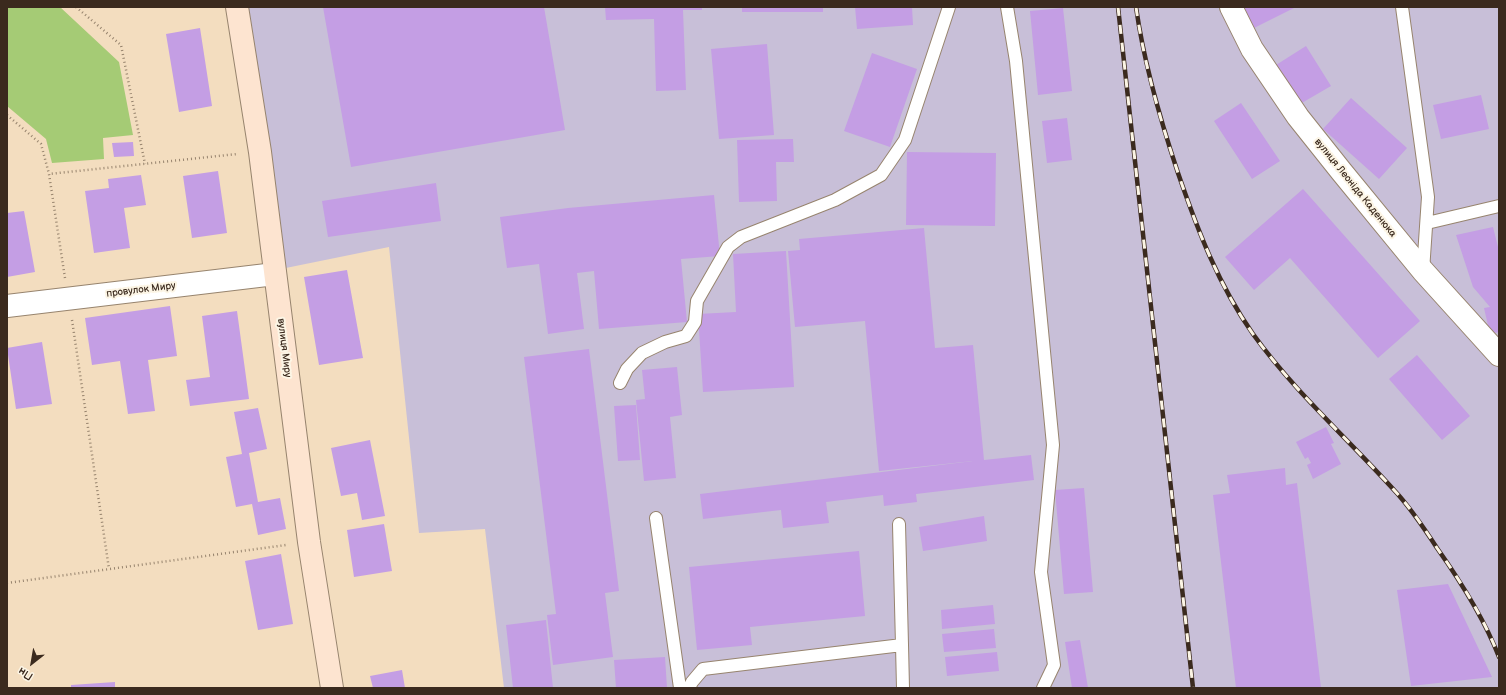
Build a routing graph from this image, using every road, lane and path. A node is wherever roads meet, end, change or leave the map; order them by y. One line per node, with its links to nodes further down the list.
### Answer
1 (76, 7): 8 (path)
2 (237, 7): 13 (main road, вулиця Миру)
3 (948, 7): 16 (lane)
4 (1007, 7): 26 (lane)
5 (1231, 7): 12 (street, вулиця Леоніда Каденюка)
6 (1402, 7): 11 (lane)
7 (7, 115): 9 (path)
8 (145, 164)
9 (49, 174)
10 (1499, 206): 11 (lane)
11 (1427, 223): 12 (lane)
12 (1423, 271): 15 (street, вулиця Леоніда Каденюка)
13 (275, 274): 14 (street, провулок Миру); 19 (main road, вулиця Миру)
14 (7, 306)
15 (1499, 355)
16 (620, 383)
17 (656, 518): 23 (lane)
18 (899, 524): 21 (lane)
19 (308, 542): 20 (path); 22 (main road, вулиця Миру)
20 (7, 583)
21 (902, 645): 24 (lane); 25 (lane)
22 (332, 688)
23 (680, 688)
24 (689, 688)
25 (903, 688)
26 (1043, 688)

